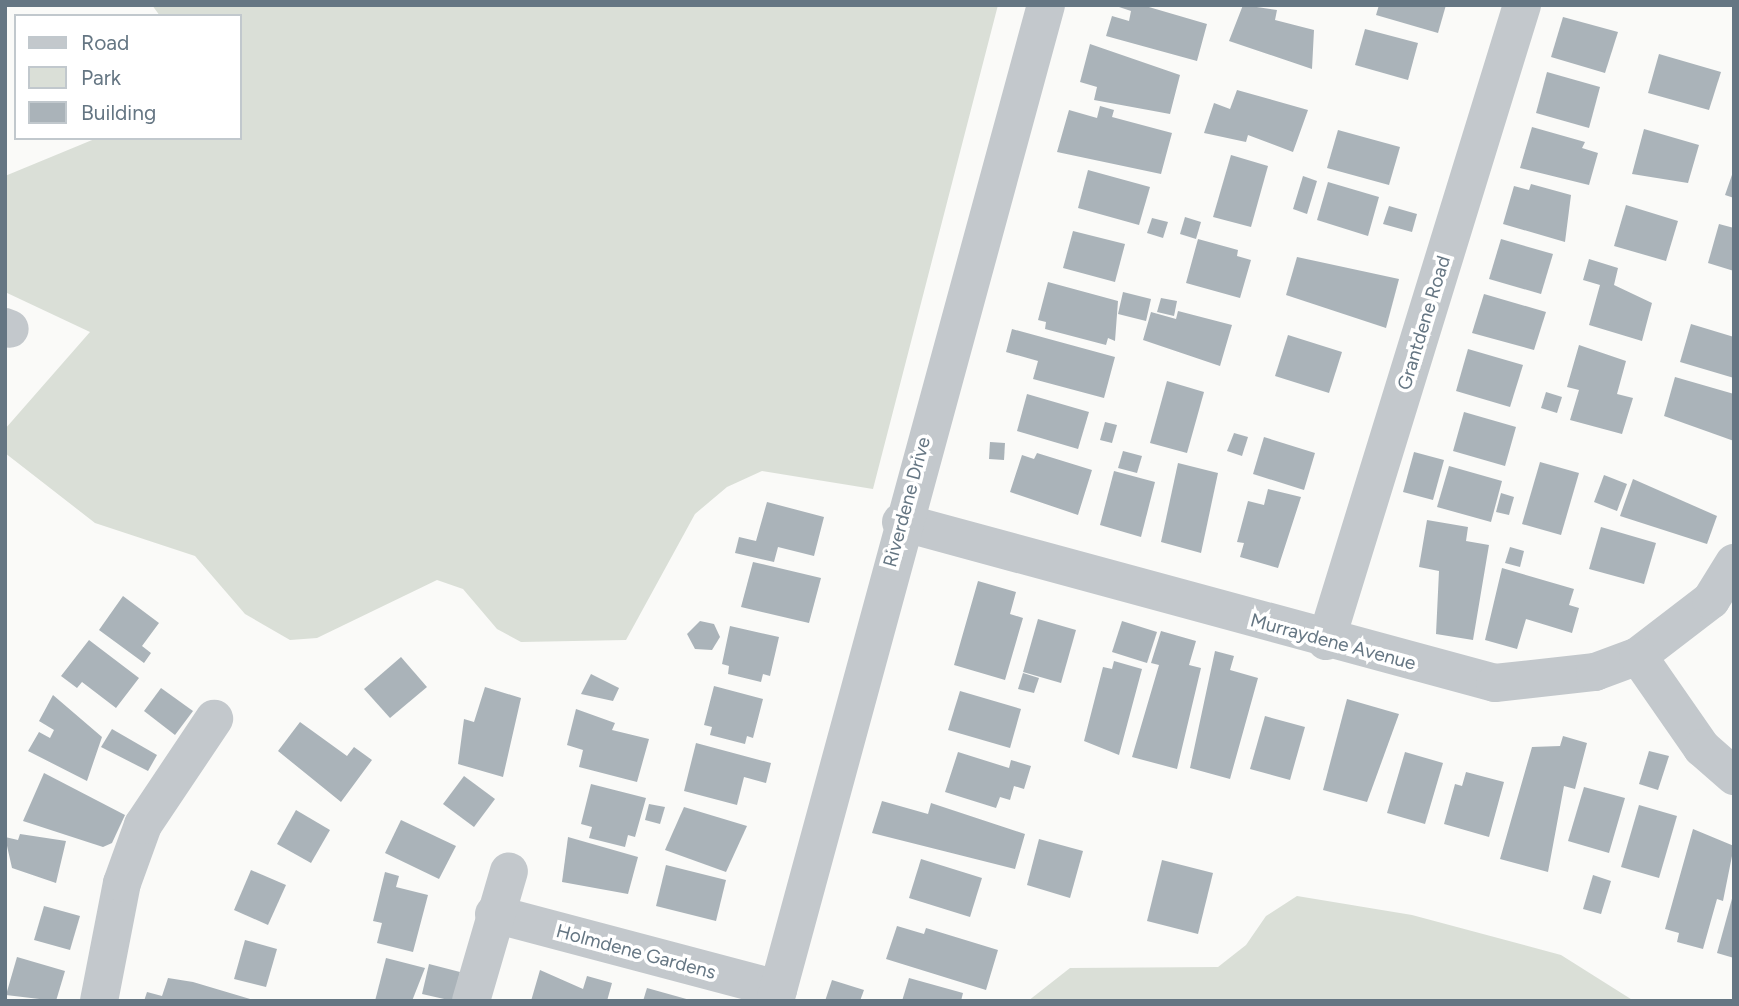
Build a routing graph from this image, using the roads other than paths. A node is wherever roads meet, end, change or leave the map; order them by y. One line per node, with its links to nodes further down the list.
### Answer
1 (1045, 5): 3 (street, Riverdene Drive)
2 (1522, 5): 5 (street, Grantdene Road)
3 (901, 522): 5 (street, Murraydene Avenue); 11 (street, Riverdene Drive)
4 (1734, 563): 6 (street, Murraydene Avenue)
5 (1326, 641): 6 (street, Murraydene Avenue)
6 (1639, 656): 8 (street)
7 (214, 719): 12 (street)
8 (1734, 776)
9 (509, 871): 10 (street)
10 (495, 914): 11 (street, Holmdene Gardens); 13 (street)
11 (776, 995)
12 (99, 1001)
13 (471, 1001)

